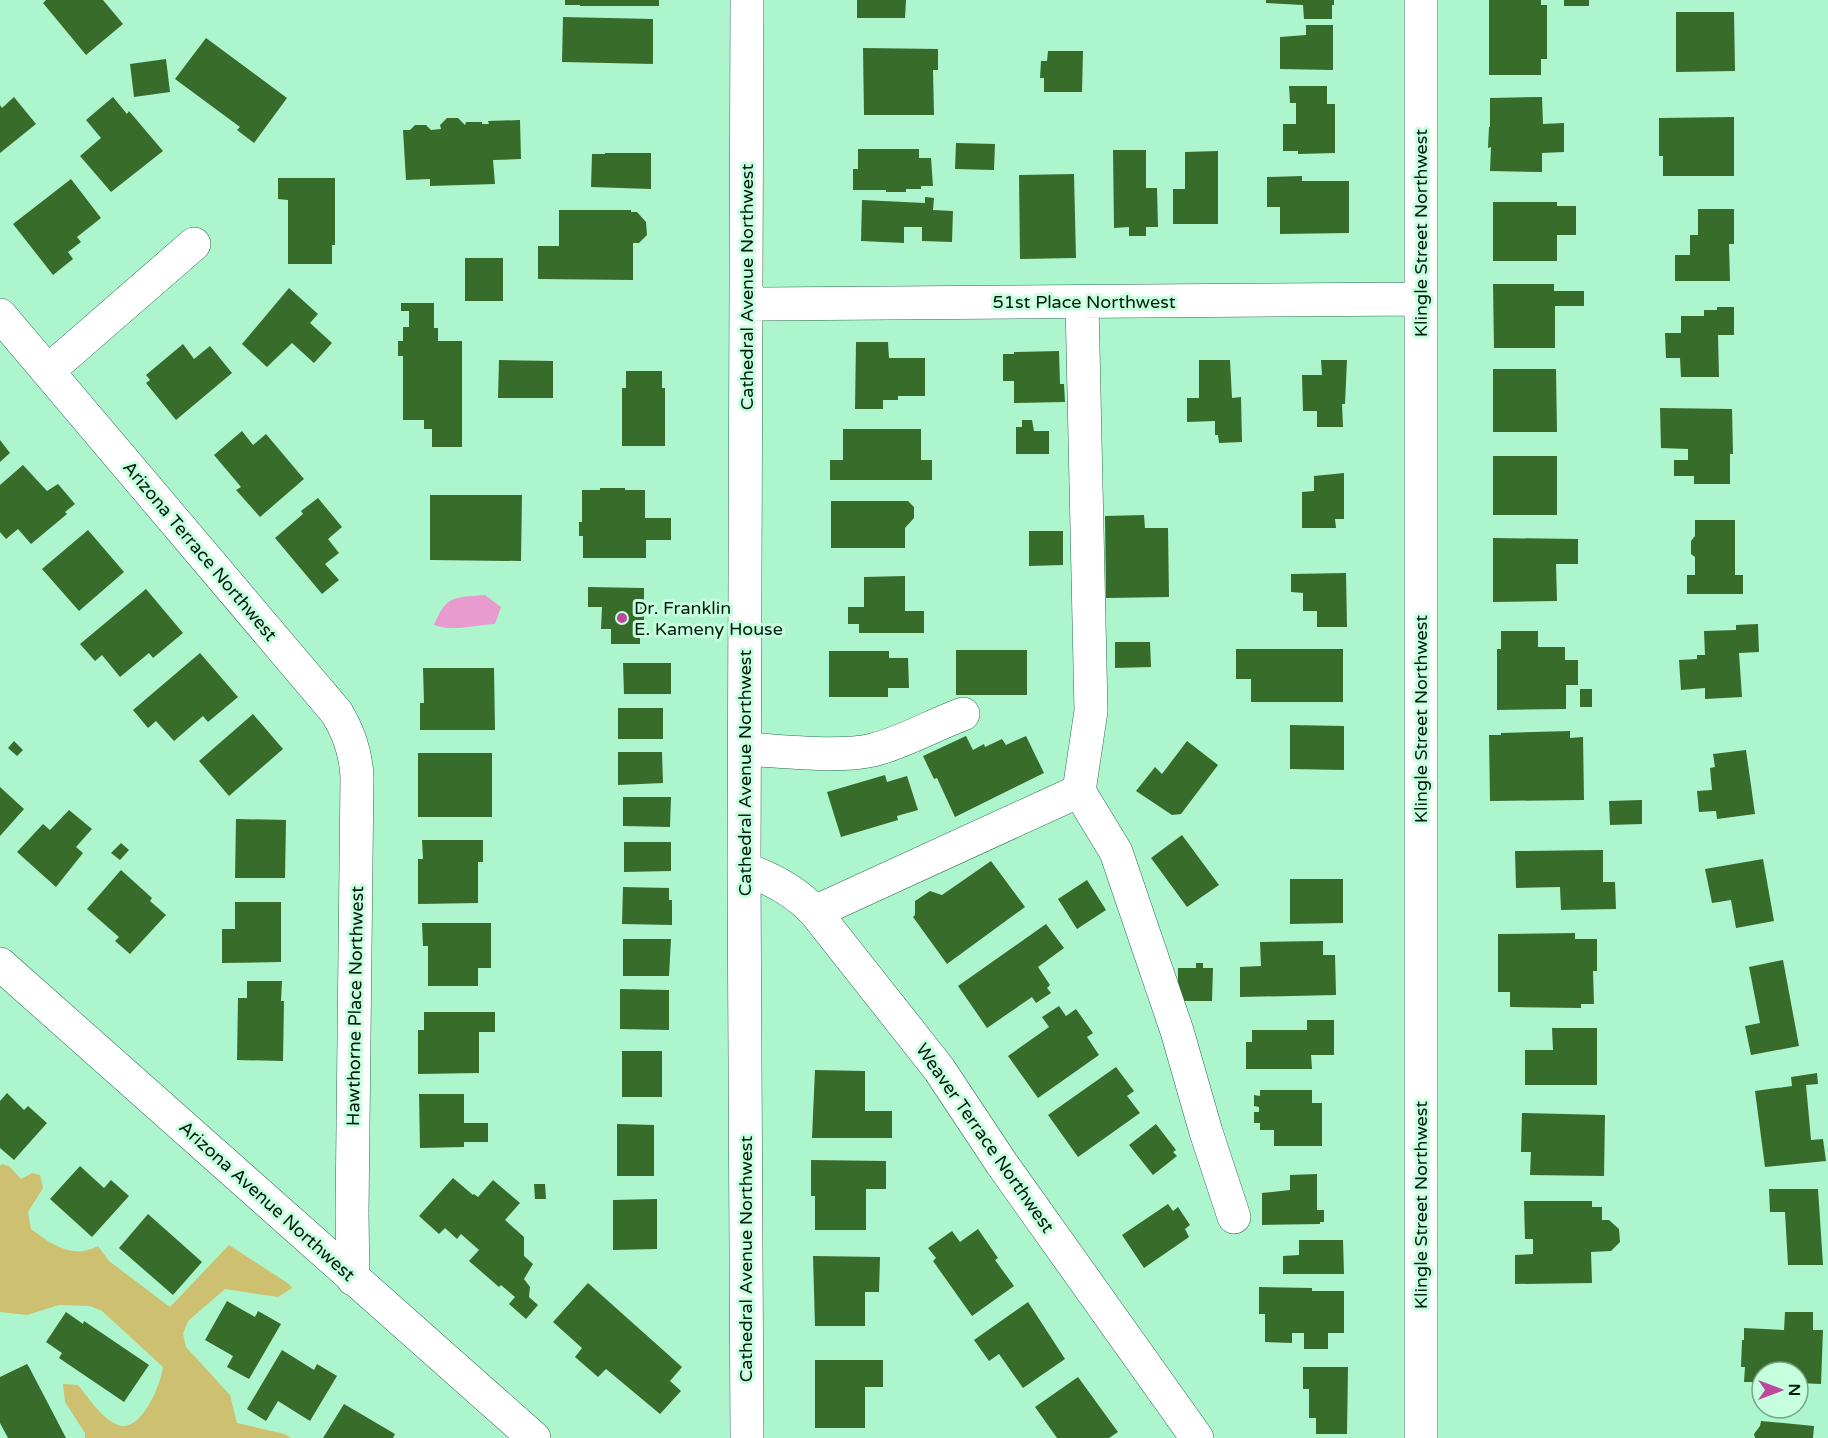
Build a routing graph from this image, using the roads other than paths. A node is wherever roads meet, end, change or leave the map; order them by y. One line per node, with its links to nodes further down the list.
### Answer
1 (747, 0): 6 (street, Cathedral Avenue Northwest)
2 (1421, 0): 4 (street, Klingle Street Northwest)
3 (194, 244): 8 (street)
4 (1421, 299): 5 (street, 51st Place Northwest); 21 (street, Klingle Street Northwest)
5 (1082, 302): 6 (street, 51st Place Northwest); 12 (street)
6 (747, 304): 11 (street, Cathedral Avenue Northwest)
7 (0, 315): 8 (street, Arizona Terrace Northwest)
8 (48, 371): 10 (street, Arizona Terrace Northwest)
9 (963, 714): 11 (street)
10 (349, 734): 17 (street, Hawthorne Place Northwest)
11 (745, 749): 13 (street, Cathedral Avenue Northwest)
12 (1079, 791): 14 (street); 16 (street)
13 (744, 869): 14 (street, Weaver Terrace Northwest); 19 (street, Cathedral Avenue Northwest)
14 (815, 912): 20 (street, Weaver Terrace Northwest)
15 (0, 964): 17 (street, Arizona Avenue Northwest)
16 (1234, 1217)
17 (353, 1279): 18 (street, Arizona Avenue Northwest)
18 (534, 1438)
19 (747, 1438)
20 (1197, 1438)
21 (1421, 1438)

